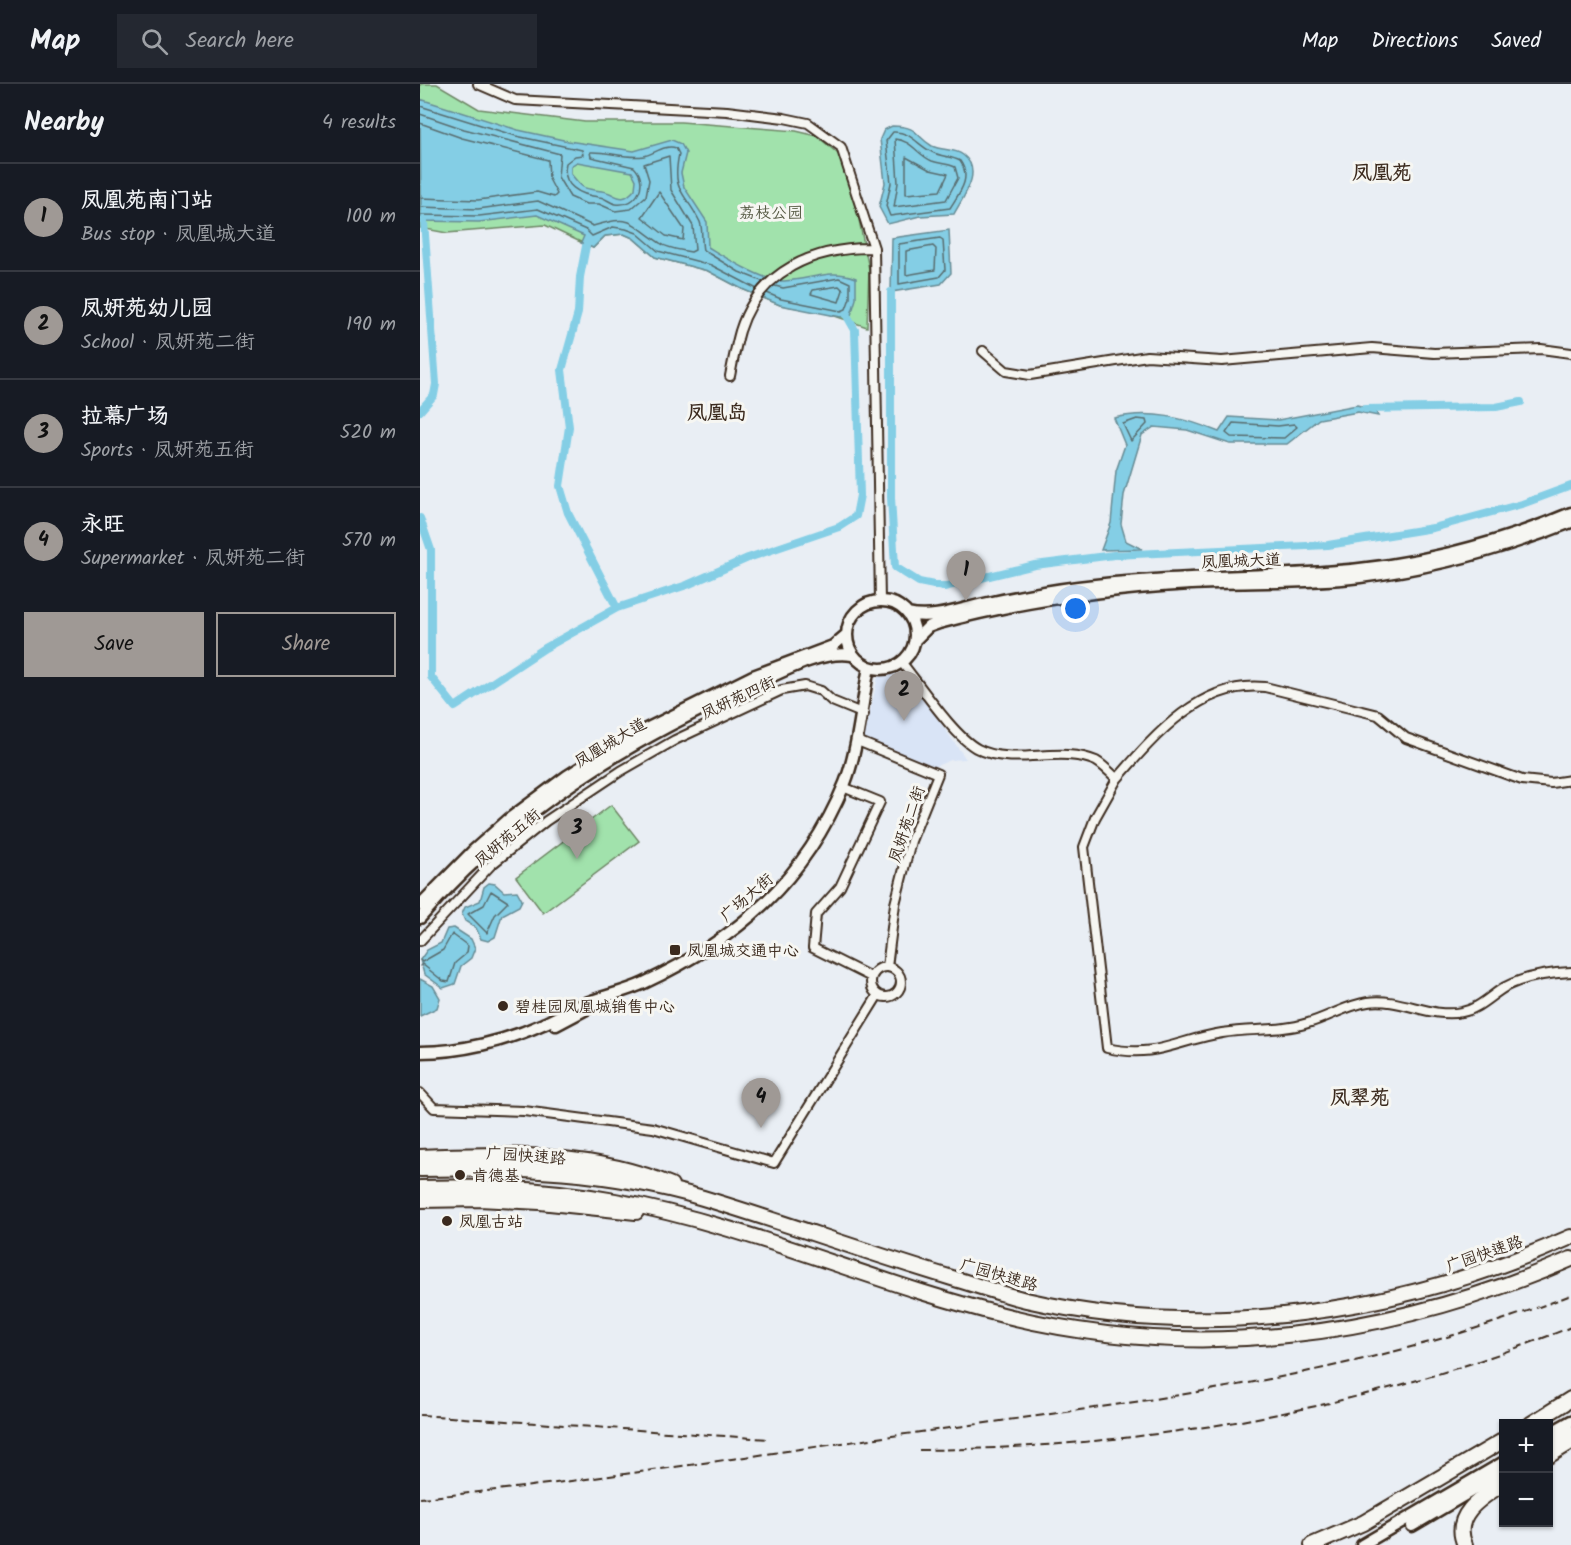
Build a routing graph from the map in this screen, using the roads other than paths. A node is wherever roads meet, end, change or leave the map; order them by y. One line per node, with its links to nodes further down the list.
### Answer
1 (478, 84): 2 (street)
2 (874, 248): 5 (street); 8 (street)
3 (983, 351): 4 (street)
4 (1571, 353)
5 (730, 376)
6 (1571, 513): 9 (main road, 凤凰城大道)
7 (1571, 522): 11 (main road, 凤凰城大道)
8 (880, 601): 9 (main road); 10 (main road)
9 (908, 614): 11 (main road)
10 (846, 635): 12 (main road); 22 (main road, 凤凰城大道)
11 (915, 640): 13 (main road)
12 (852, 655): 14 (main road); 23 (main road, 凤凰城大道)
13 (902, 663): 14 (main road); 19 (street)
14 (872, 668): 15 (main road, 广场大街)
15 (863, 714): 16 (main road, 广场大街); 17 (main road, 广场大街); 18 (street, 凤妍苑四街)
16 (860, 742): 17 (main road, 广场大街); 25 (street, 凤妍苑二街)
17 (853, 757): 21 (main road, 广场大街)
18 (624, 769): 24 (street, 凤妍苑五街)
19 (1117, 779): 20 (street); 26 (street)
20 (1571, 780)
21 (843, 787): 27 (street); 29 (main road, 广场大街)
22 (420, 905)
23 (420, 918)
24 (420, 940)
25 (887, 967): 27 (street); 28 (street)
26 (1571, 972)
27 (871, 977): 28 (street)
28 (878, 995): 34 (street)
29 (601, 1000): 30 (main road, 广场大街); 31 (main road, 广场大街)
30 (420, 1052)
31 (420, 1059)
32 (420, 1093): 34 (street)
33 (420, 1108): 34 (street)
34 (434, 1108)
35 (420, 1156): 38 (highway)
36 (420, 1168): 38 (highway, 广园快速路)
37 (420, 1188): 40 (highway, 广园快速路)
38 (701, 1198): 41 (highway, 广园快速路)
39 (420, 1200): 40 (highway)
40 (668, 1213): 42 (highway, 广园快速路)
41 (1571, 1237)
42 (1571, 1259)
43 (1571, 1399): 44 (highway)
44 (1539, 1419)
45 (1571, 1421): 47 (main road)
46 (1571, 1431): 48 (main road)
47 (1553, 1436)
48 (1553, 1437)
49 (1499, 1442): 55 (highway)
50 (1571, 1442): 51 (highway)
51 (1553, 1453)
52 (1499, 1463): 56 (main road)
53 (1501, 1473): 57 (main road)
54 (1499, 1486): 58 (highway)
55 (1312, 1545)
56 (1362, 1545)
57 (1377, 1545)
58 (1465, 1545)

